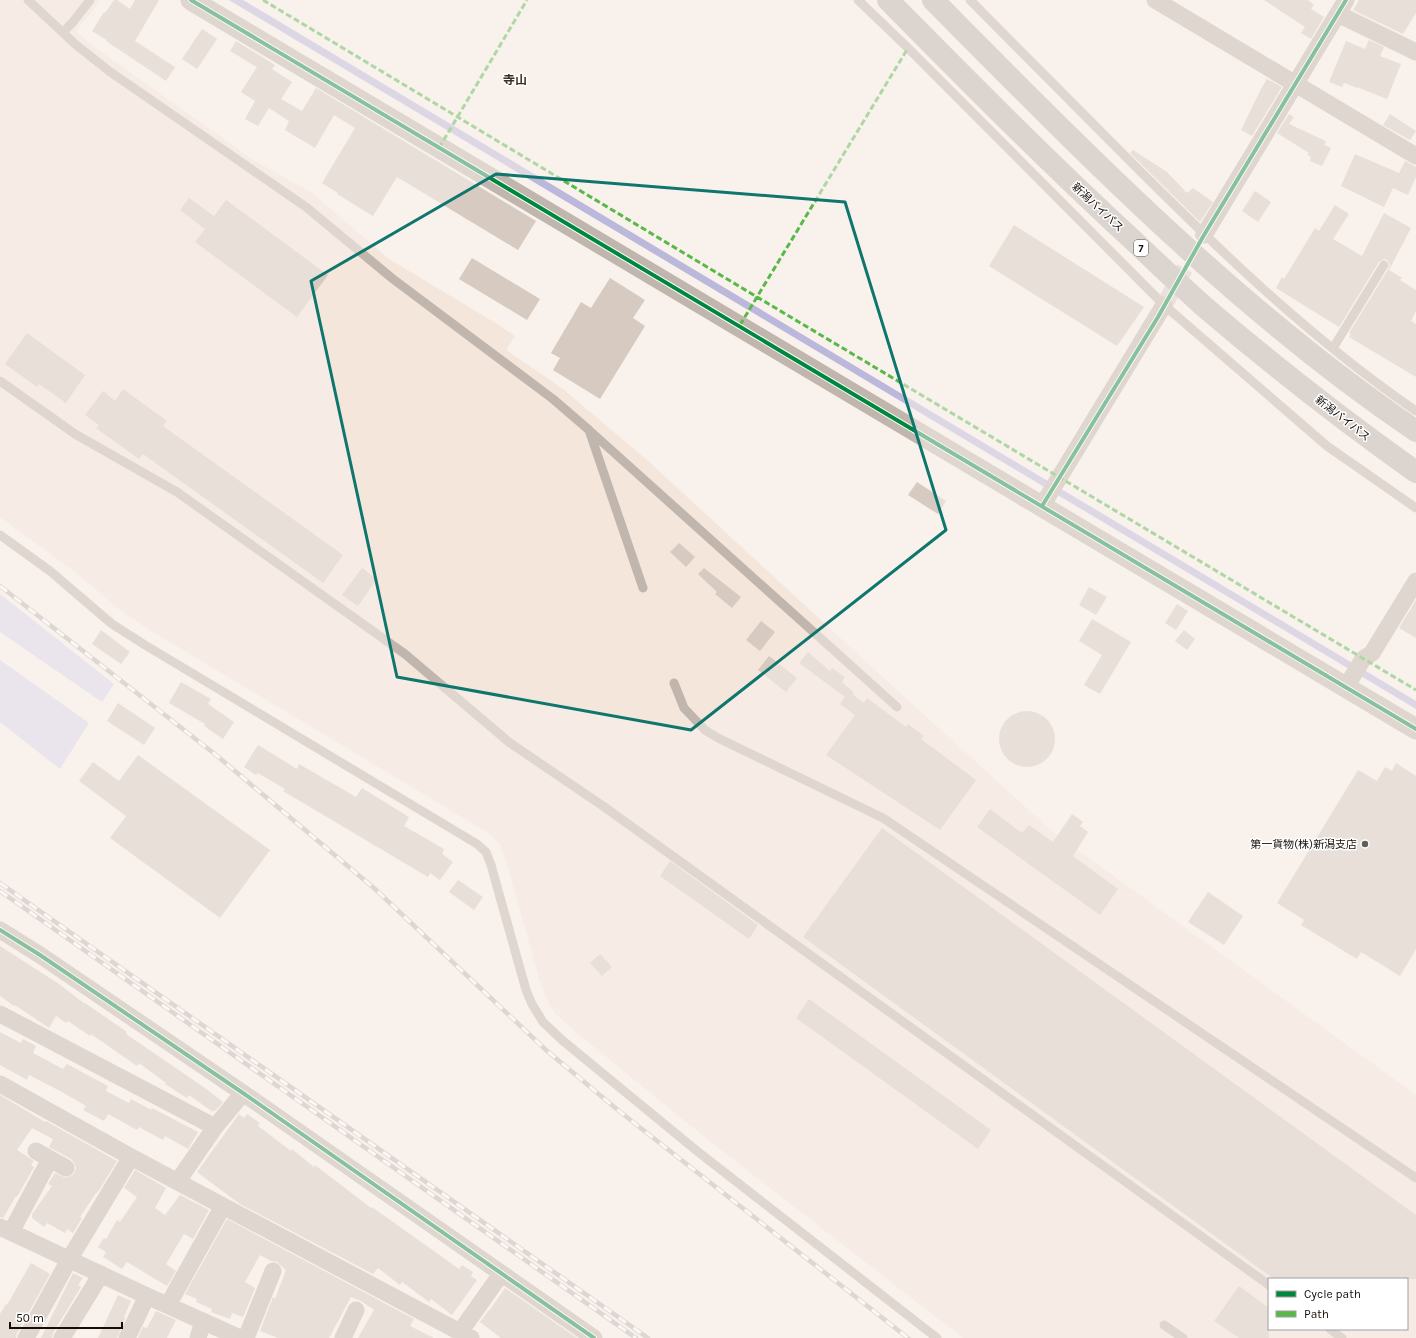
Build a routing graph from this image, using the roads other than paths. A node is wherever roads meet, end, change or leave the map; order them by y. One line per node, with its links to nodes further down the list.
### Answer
1 (28, 0): 10 (lane)
2 (90, 0): 10 (lane)
3 (191, 0): 23 (street)
4 (858, 0): 16 (lane)
5 (888, 0): 22 (highway, 新潟バイパス / 7)
6 (932, 0): 21 (highway)
7 (970, 0): 14 (lane)
8 (1155, 0): 12 (street)
9 (1342, 7): 11 (street); 12 (street)
10 (63, 32): 20 (lane)
11 (1416, 52)
12 (1296, 84): 13 (street); 14 (street)
13 (1416, 156)
14 (1204, 235): 17 (lane)
15 (1384, 265): 17 (lane)
16 (1164, 305): 23 (street); 24 (lane)
17 (1333, 348): 19 (lane)
18 (0, 381): 47 (lane)
19 (1416, 410)
20 (589, 430): 27 (lane); 30 (lane)
21 (1416, 431)
22 (1416, 472)
23 (1042, 506): 29 (street)
24 (1416, 508)
25 (0, 535): 63 (lane)
26 (1416, 581): 29 (street)
27 (643, 588)
28 (674, 683): 39 (lane)
29 (1346, 687): 31 (street)
30 (897, 706)
31 (1416, 729)
32 (0, 930): 35 (street)
33 (0, 1014): 36 (street)
34 (0, 1084): 37 (street)
35 (243, 1093): 36 (street); 46 (street)
36 (215, 1128): 40 (street)
37 (131, 1157): 40 (street); 43 (street)
38 (66, 1168): 42 (street)
39 (1416, 1178)
40 (178, 1181): 41 (street)
41 (223, 1206): 49 (street); 54 (street)
42 (6, 1229): 43 (street)
43 (70, 1258): 45 (street); 55 (street)
44 (273, 1270): 60 (street)
45 (101, 1274): 48 (street); 56 (street)
46 (501, 1274): 54 (street); 62 (street)
47 (1268, 1284)
48 (147, 1296): 49 (street); 57 (street)
49 (168, 1305): 51 (street)
50 (356, 1310): 61 (street)
51 (203, 1321): 58 (street); 59 (street)
52 (1164, 1325): 64 (lane)
53 (1331, 1330): 65 (lane)
54 (457, 1334)
55 (26, 1338)
56 (62, 1338)
57 (127, 1338)
58 (198, 1338)
59 (240, 1338)
60 (246, 1338)
61 (343, 1338)
62 (594, 1338)
63 (937, 1338)
64 (1183, 1338)
65 (1342, 1338)

